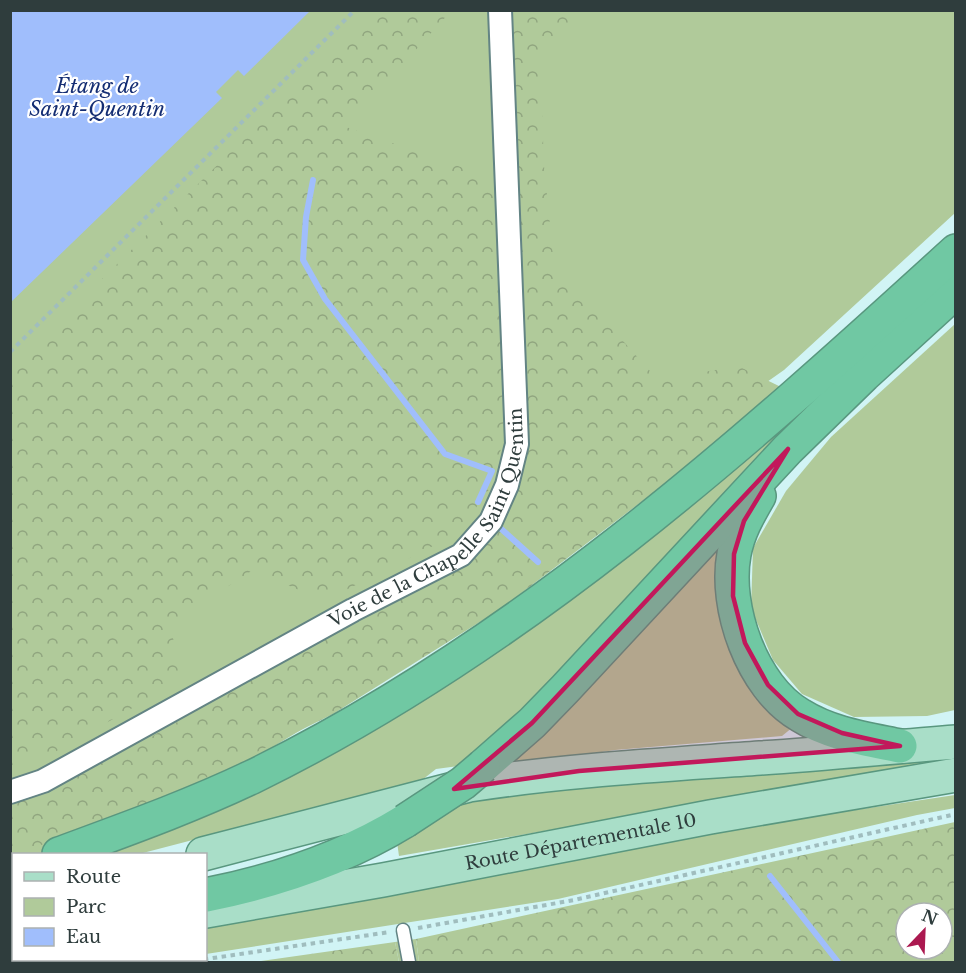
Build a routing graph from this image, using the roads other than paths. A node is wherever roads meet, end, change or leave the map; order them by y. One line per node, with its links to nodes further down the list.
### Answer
1 (500, 10): 8 (street, Voie de la Chapelle Saint Quentin)
2 (956, 251): 9 (highway)
3 (956, 291): 4 (highway)
4 (788, 449): 6 (highway); 11 (highway, bridge)
5 (956, 742): 6 (main road)
6 (900, 746): 10 (main road)
7 (956, 775): 12 (main road, Route Départementale 10)
8 (10, 792)
9 (64, 853)
10 (207, 854)
11 (207, 895)
12 (207, 911)
13 (403, 930): 14 (lane)
14 (409, 963)

